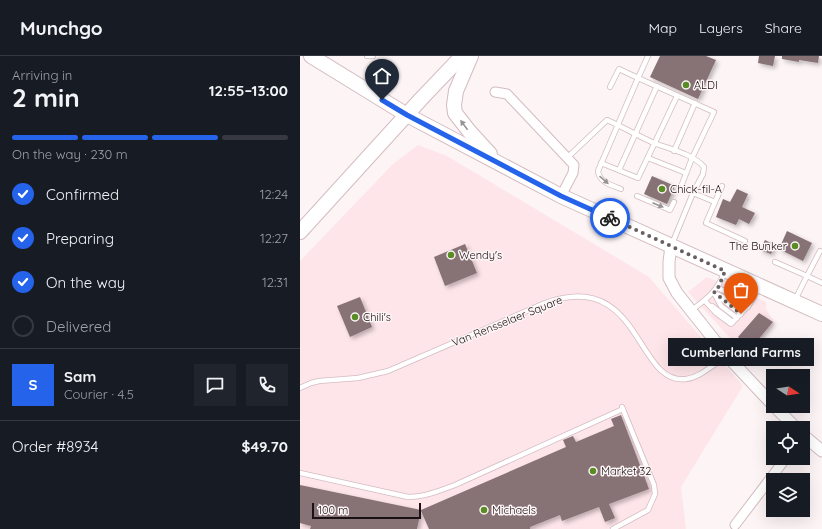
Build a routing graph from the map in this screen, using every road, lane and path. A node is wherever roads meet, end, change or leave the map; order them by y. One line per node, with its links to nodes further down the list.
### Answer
1 (311, 56): 13 (main road)
2 (368, 56): 3 (lane)
3 (373, 56)
4 (462, 56): 13 (main road)
5 (471, 56): 22 (main road, one-way to 5)
6 (648, 56): 7 (lane)
7 (638, 78): 8 (lane); 9 (lane); 14 (lane)
8 (657, 86): 11 (lane); 15 (lane)
9 (610, 87)
10 (495, 92): 18 (street)
11 (677, 96): 12 (lane); 16 (lane)
12 (695, 103): 17 (lane); 20 (lane)
13 (407, 115): 22 (main road); 33 (main road)
14 (617, 125): 15 (lane); 18 (lane); 21 (lane)
15 (636, 134): 16 (lane); 23 (lane)
16 (654, 143): 17 (lane); 19 (lane)
17 (674, 151): 20 (lane)
18 (568, 158): 29 (street)
19 (648, 158): 23 (lane); 24 (lane)
20 (692, 158): 24 (lane); 28 (lane)
21 (601, 163): 23 (lane); 27 (lane, one-way to 27)
22 (500, 164): 29 (main road)
23 (619, 170)
24 (686, 173): 25 (lane)
25 (682, 184)
26 (722, 186): 32 (lane)
27 (621, 189)
28 (693, 193): 32 (lane); 35 (lane)
29 (561, 196): 35 (main road)
30 (637, 196): 31 (lane, one-way to 31)
31 (674, 202)
32 (714, 202): 34 (lane)
33 (300, 232)
34 (745, 241)
35 (671, 246): 38 (main road); 47 (street)
36 (820, 251): 39 (lane)
37 (775, 262): 39 (lane)
38 (725, 271): 41 (main road); 42 (lane)
39 (807, 276): 40 (lane); 45 (lane)
40 (822, 284)
41 (759, 286): 45 (main road); 46 (lane)
42 (718, 288): 43 (lane); 46 (lane)
43 (714, 292): 44 (lane); 48 (lane); 50 (lane)
44 (705, 301): 47 (lane); 50 (lane)
45 (794, 302): 49 (main road)
46 (748, 307): 48 (lane)
47 (692, 310): 51 (street)
48 (742, 313): 50 (lane)
49 (822, 314)
50 (735, 320)
51 (727, 356): 52 (lane, Van Rensselaer Square); 53 (street)
52 (300, 388)
53 (766, 398)
54 (780, 413): 55 (street)
55 (789, 421)
56 (810, 441): 57 (street)
57 (822, 451)
58 (781, 465): 60 (street)
59 (300, 473): 61 (lane)
60 (735, 525)
61 (613, 529)

